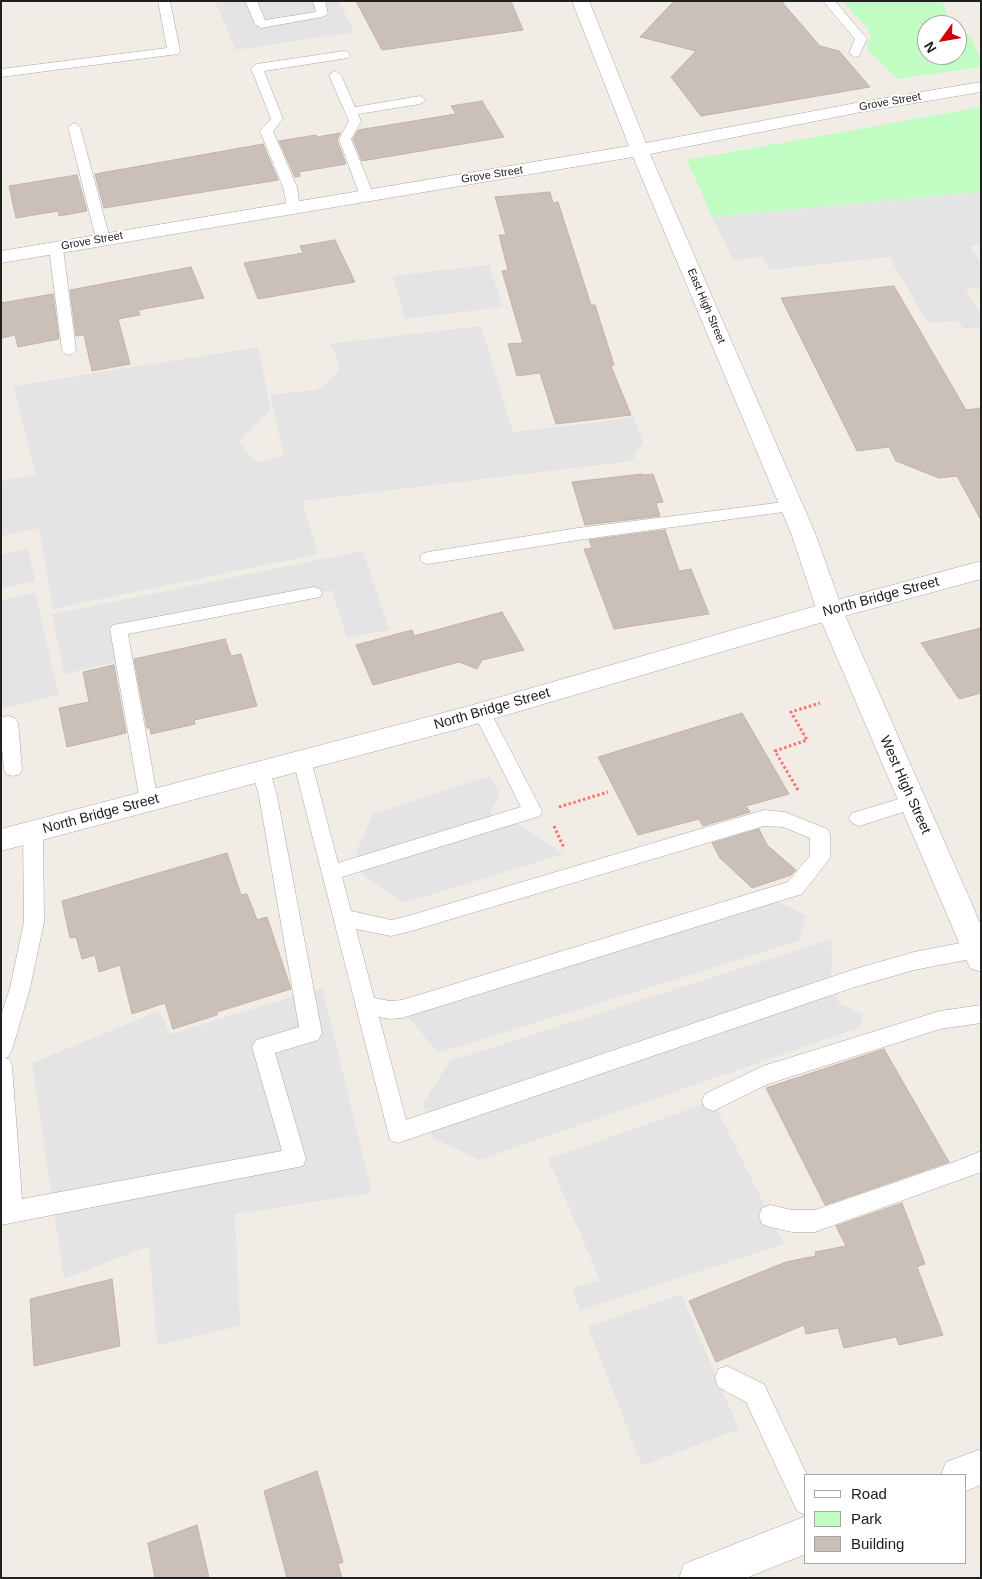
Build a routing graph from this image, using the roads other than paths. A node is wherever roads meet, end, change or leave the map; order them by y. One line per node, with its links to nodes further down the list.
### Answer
1 (164, 1): 8 (lane)
2 (251, 1): 3 (lane)
3 (319, 1)
4 (580, 1): 14 (street, East High Street)
5 (829, 1): 6 (lane)
6 (855, 53)
7 (344, 55): 16 (lane)
8 (1, 73)
9 (335, 75): 12 (lane)
10 (981, 86): 14 (street, Grove Street)
11 (420, 100): 12 (lane)
12 (351, 112): 15 (lane)
13 (74, 127): 17 (lane)
14 (640, 150): 15 (street, Grove Street); 21 (street, East High Street)
15 (367, 196): 16 (street, Grove Street)
16 (293, 208): 17 (street, Grove Street)
17 (103, 239): 18 (street, Grove Street)
18 (56, 248): 19 (street, Grove Street); 20 (lane)
19 (1, 257)
20 (69, 350)
21 (792, 506): 22 (lane); 25 (street, East High Street)
22 (428, 558)
23 (981, 570): 25 (street, North Bridge Street)
24 (314, 593): 31 (lane)
25 (830, 611): 26 (street, North Bridge Street); 32 (street, West High Street)
26 (482, 712): 28 (street, North Bridge Street); 36 (lane)
27 (1, 724): 29 (lane)
28 (302, 760): 30 (street, North Bridge Street); 36 (lane)
29 (13, 770)
30 (261, 771): 31 (street, North Bridge Street); 45 (lane)
31 (149, 801): 34 (street, North Bridge Street)
32 (912, 802): 33 (lane); 38 (street, West High Street)
33 (859, 818)
34 (33, 832): 35 (street, North Bridge Street); 41 (lane)
35 (1, 840)
36 (330, 873): 37 (lane)
37 (343, 917): 39 (lane); 39 (lane)
38 (979, 952): 39 (lane)
39 (365, 1005)
40 (981, 1014): 43 (lane)
41 (1, 1050)
42 (1, 1066): 45 (lane)
43 (712, 1101)
44 (981, 1161): 46 (lane)
45 (6, 1213)
46 (770, 1216)
47 (727, 1378): 50 (lane)
48 (981, 1467): 49 (street)
49 (962, 1474)
50 (804, 1498)
51 (804, 1536): 52 (street)
52 (698, 1578)

